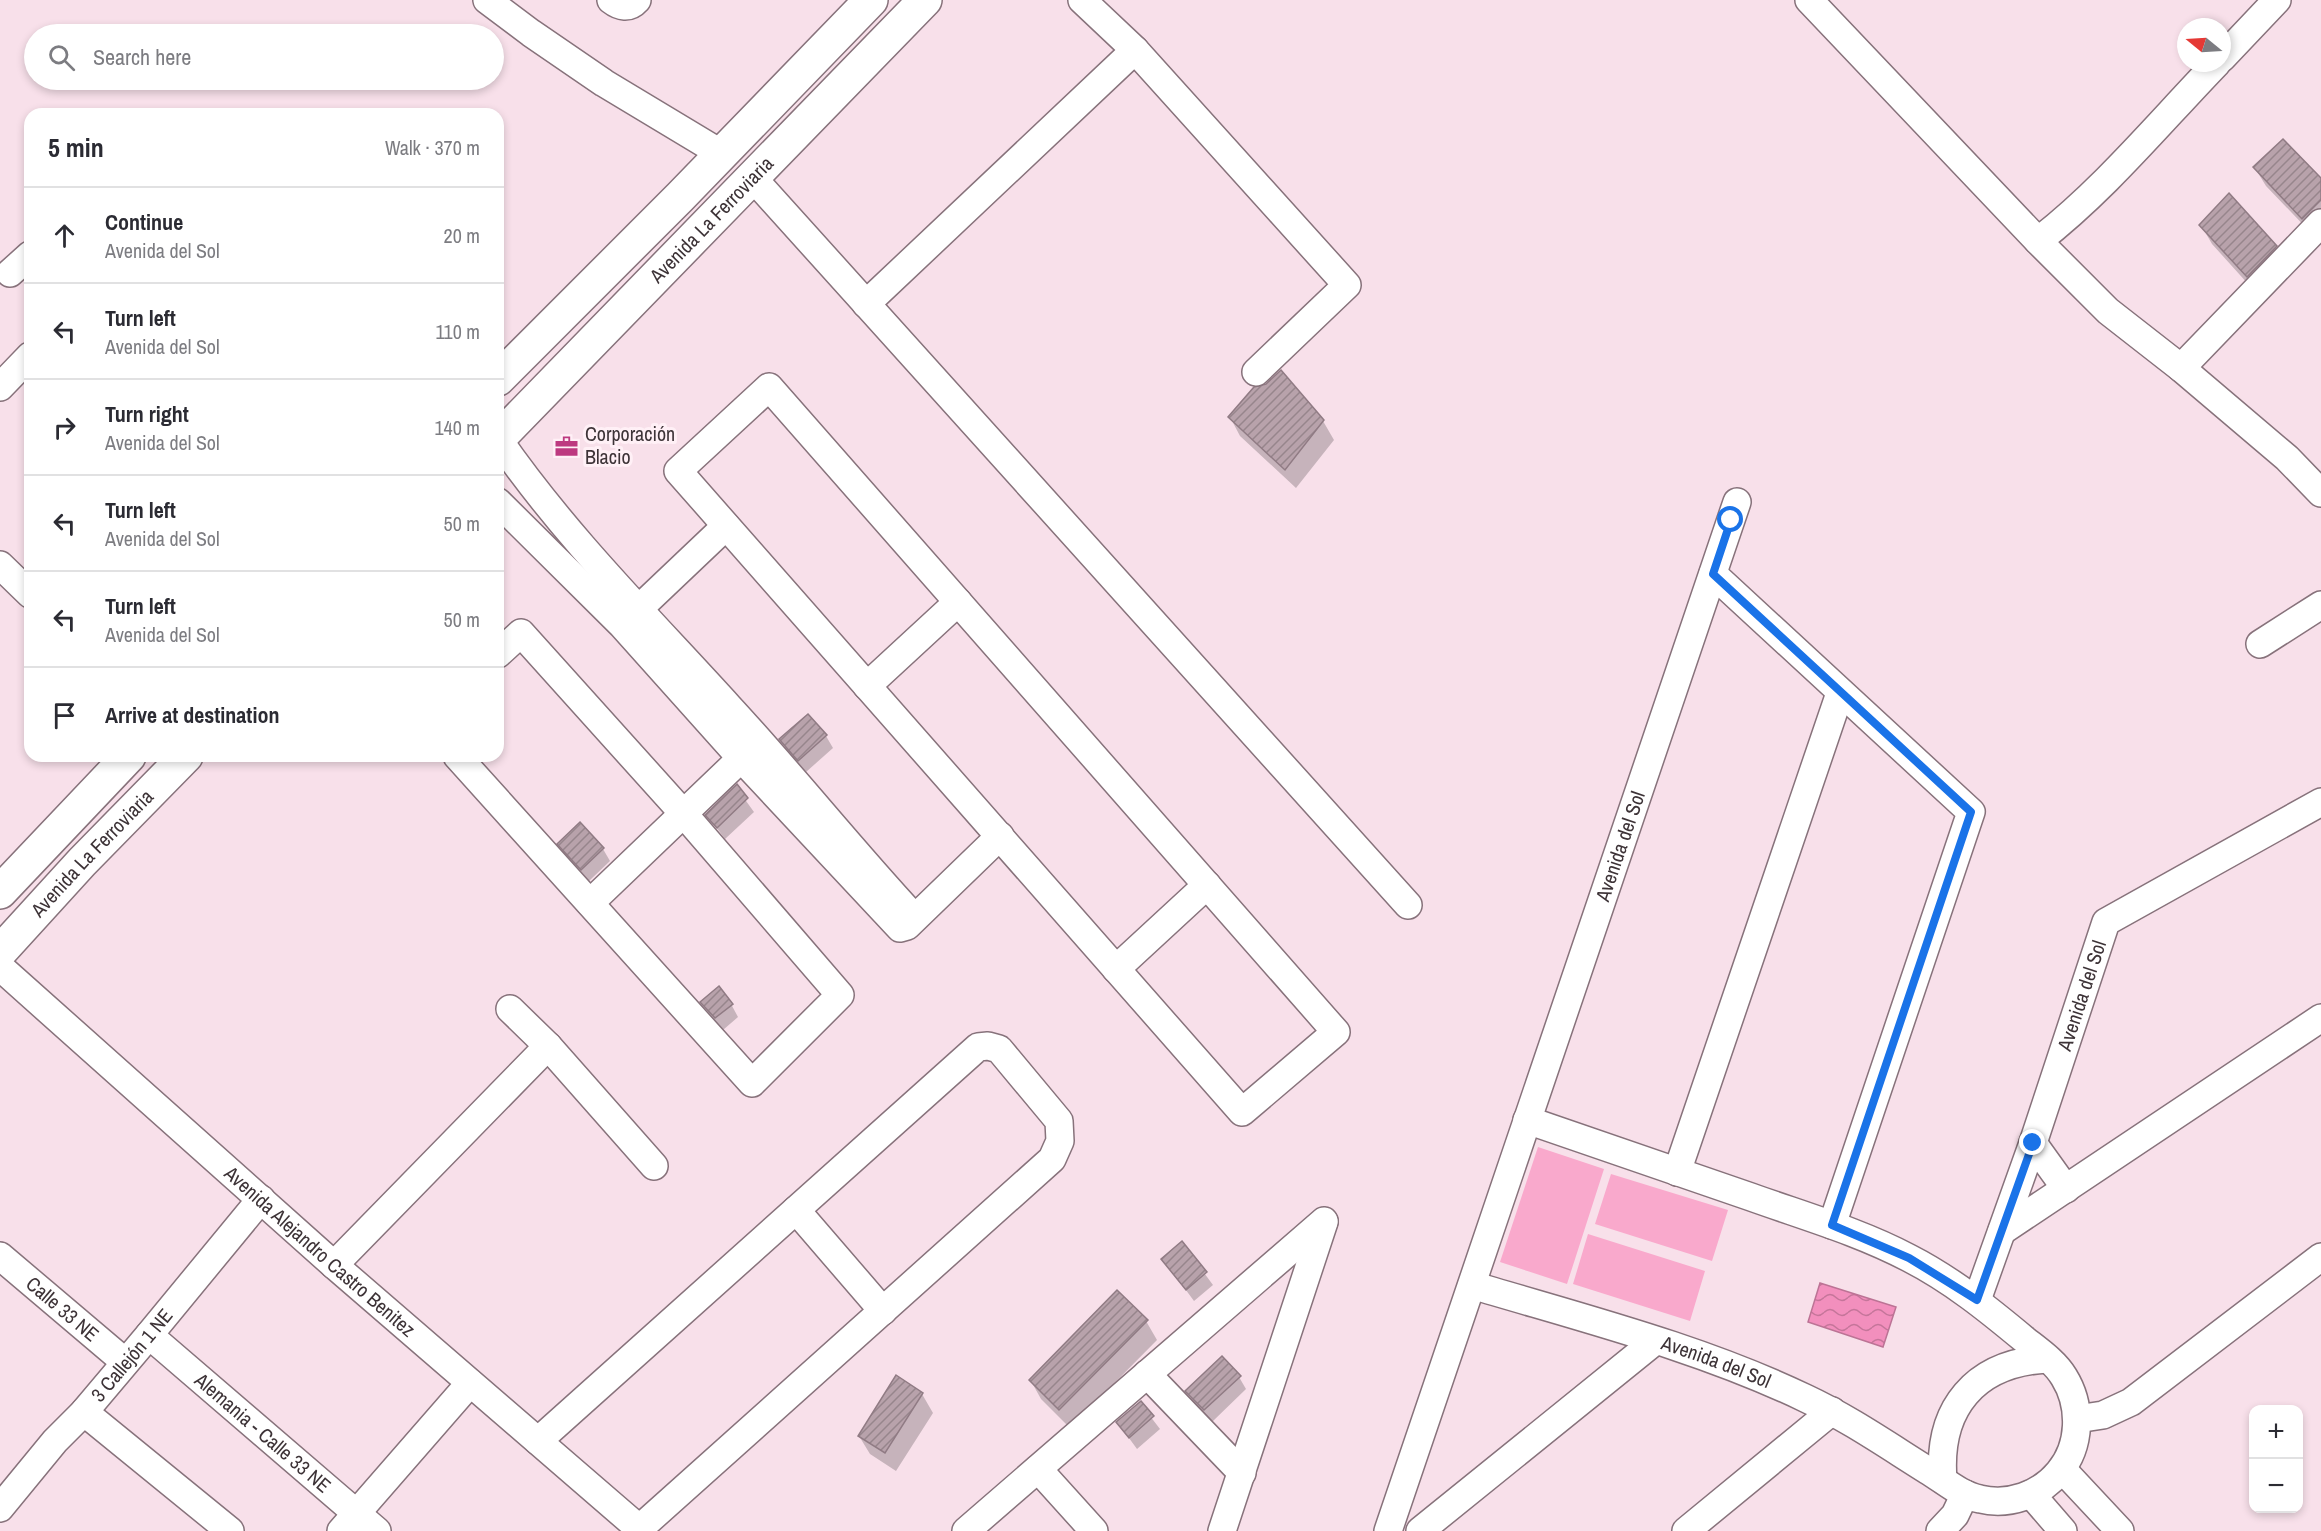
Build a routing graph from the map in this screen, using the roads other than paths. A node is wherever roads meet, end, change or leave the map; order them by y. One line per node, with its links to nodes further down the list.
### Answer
1 (487, 0): 12 (street)
2 (611, 0): 3 (street)
3 (637, 0)
4 (872, 0): 12 (main road, Avenida La Ferroviaria)
5 (925, 0): 13 (main road, Avenida La Ferroviaria)
6 (1082, 0): 10 (street)
7 (1809, 0): 15 (street)
8 (2277, 0): 9 (street)
9 (2231, 49)
10 (1136, 50): 18 (street); 22 (street)
11 (2208, 72): 15 (street)
12 (722, 154): 21 (main road, Avenida La Ferroviaria)
13 (752, 177): 18 (street); 24 (main road, Avenida La Ferroviaria)
14 (2321, 223): 20 (street)
15 (2038, 241): 20 (street)
16 (24, 260): 17 (street)
17 (10, 273)
18 (866, 304): 50 (street)
19 (24, 362): 23 (street)
20 (2181, 368): 26 (street)
21 (504, 372)
22 (1256, 372)
23 (0, 387)
24 (504, 432)
25 (504, 447): 35 (street)
26 (2321, 493)
27 (1737, 502): 31 (street, Avenida del Sol)
28 (504, 507): 35 (street)
29 (726, 526): 33 (street); 35 (street); 38 (street)
30 (0, 565): 32 (street)
31 (1713, 574): 39 (street); 57 (street, Avenida del Sol)
32 (24, 588)
33 (958, 602): 38 (street); 47 (street)
34 (2321, 605): 36 (street)
35 (631, 616): 40 (street)
36 (2260, 644)
37 (504, 649): 45 (street)
38 (867, 686): 46 (street)
39 (1840, 693): 60 (street); 64 (street)
40 (750, 749): 45 (street); 46 (street)
41 (123, 762): 48 (main road, Avenida La Ferroviaria)
42 (180, 762): 51 (main road, Avenida La Ferroviaria)
43 (462, 762): 49 (street)
44 (2321, 802): 58 (street, Avenida del Sol)
45 (682, 813): 49 (street); 49 (street)
46 (1000, 836): 53 (street)
47 (1207, 885): 53 (street); 53 (street)
48 (0, 892)
49 (590, 903)
50 (1408, 905)
51 (0, 952)
52 (0, 967): 62 (street, Avenida Alejandro Castro Benitez)
53 (1116, 969)
54 (510, 1009): 56 (street)
55 (2321, 1018): 61 (street)
56 (548, 1046): 59 (street); 68 (street)
57 (1527, 1120): 60 (street); 69 (street, Avenida del Sol)
58 (2033, 1143): 61 (street); 65 (street, Avenida del Sol)
59 (654, 1166)
60 (1677, 1172): 64 (street)
61 (2066, 1189): 65 (street)
62 (261, 1199): 68 (street, Avenida Alejandro Castro Benitez); 72 (street, 3 Callejón 1 NE)
63 (796, 1210): 71 (street); 71 (street); 81 (street)
64 (1832, 1225): 70 (street)
65 (2002, 1231): 70 (street, Avenida del Sol)
66 (0, 1256): 75 (street, Calle 33 NE)
67 (2321, 1257): 80 (street)
68 (334, 1265): 77 (street, Avenida Alejandro Castro Benitez)
69 (1472, 1285): 73 (street, Avenida del Sol); 94 (street, Avenida del Sol)
70 (1977, 1300): 74 (street)
71 (883, 1311): 89 (street)
72 (149, 1335): 75 (street, 3 Callejón 1 NE); 88 (street, Alemania - Calle 33 NE)
73 (1655, 1341): 78 (street, Avenida del Sol); 95 (street)
74 (2048, 1359): 80 (street); 85 (street)
75 (125, 1362): 79 (street, 3 Callejón 1 NE)
76 (1147, 1374): 82 (street); 84 (street); 84 (street)
77 (470, 1383): 81 (street, Avenida Alejandro Castro Benitez); 88 (street)
78 (1832, 1411): 85 (street, Avenida del Sol); 96 (street)
79 (84, 1412): 87 (street, 3 Callejón 1 NE); 90 (street)
80 (2078, 1419): 83 (street)
81 (538, 1441): 89 (street, Avenida Alejandro Castro Benitez)
82 (1038, 1469): 91 (street); 92 (street)
83 (2062, 1469): 86 (street); 99 (street)
84 (1242, 1473): 93 (street)
85 (1954, 1487): 86 (street); 97 (street)
86 (2031, 1494): 98 (street)
87 (0, 1508)
88 (358, 1525)
89 (640, 1530)
90 (230, 1531)
91 (966, 1531)
92 (1094, 1531)
93 (1222, 1531)
94 (1388, 1531)
95 (1420, 1531)
96 (1686, 1531)
97 (1940, 1531)
98 (2063, 1531)
99 (2120, 1531)

